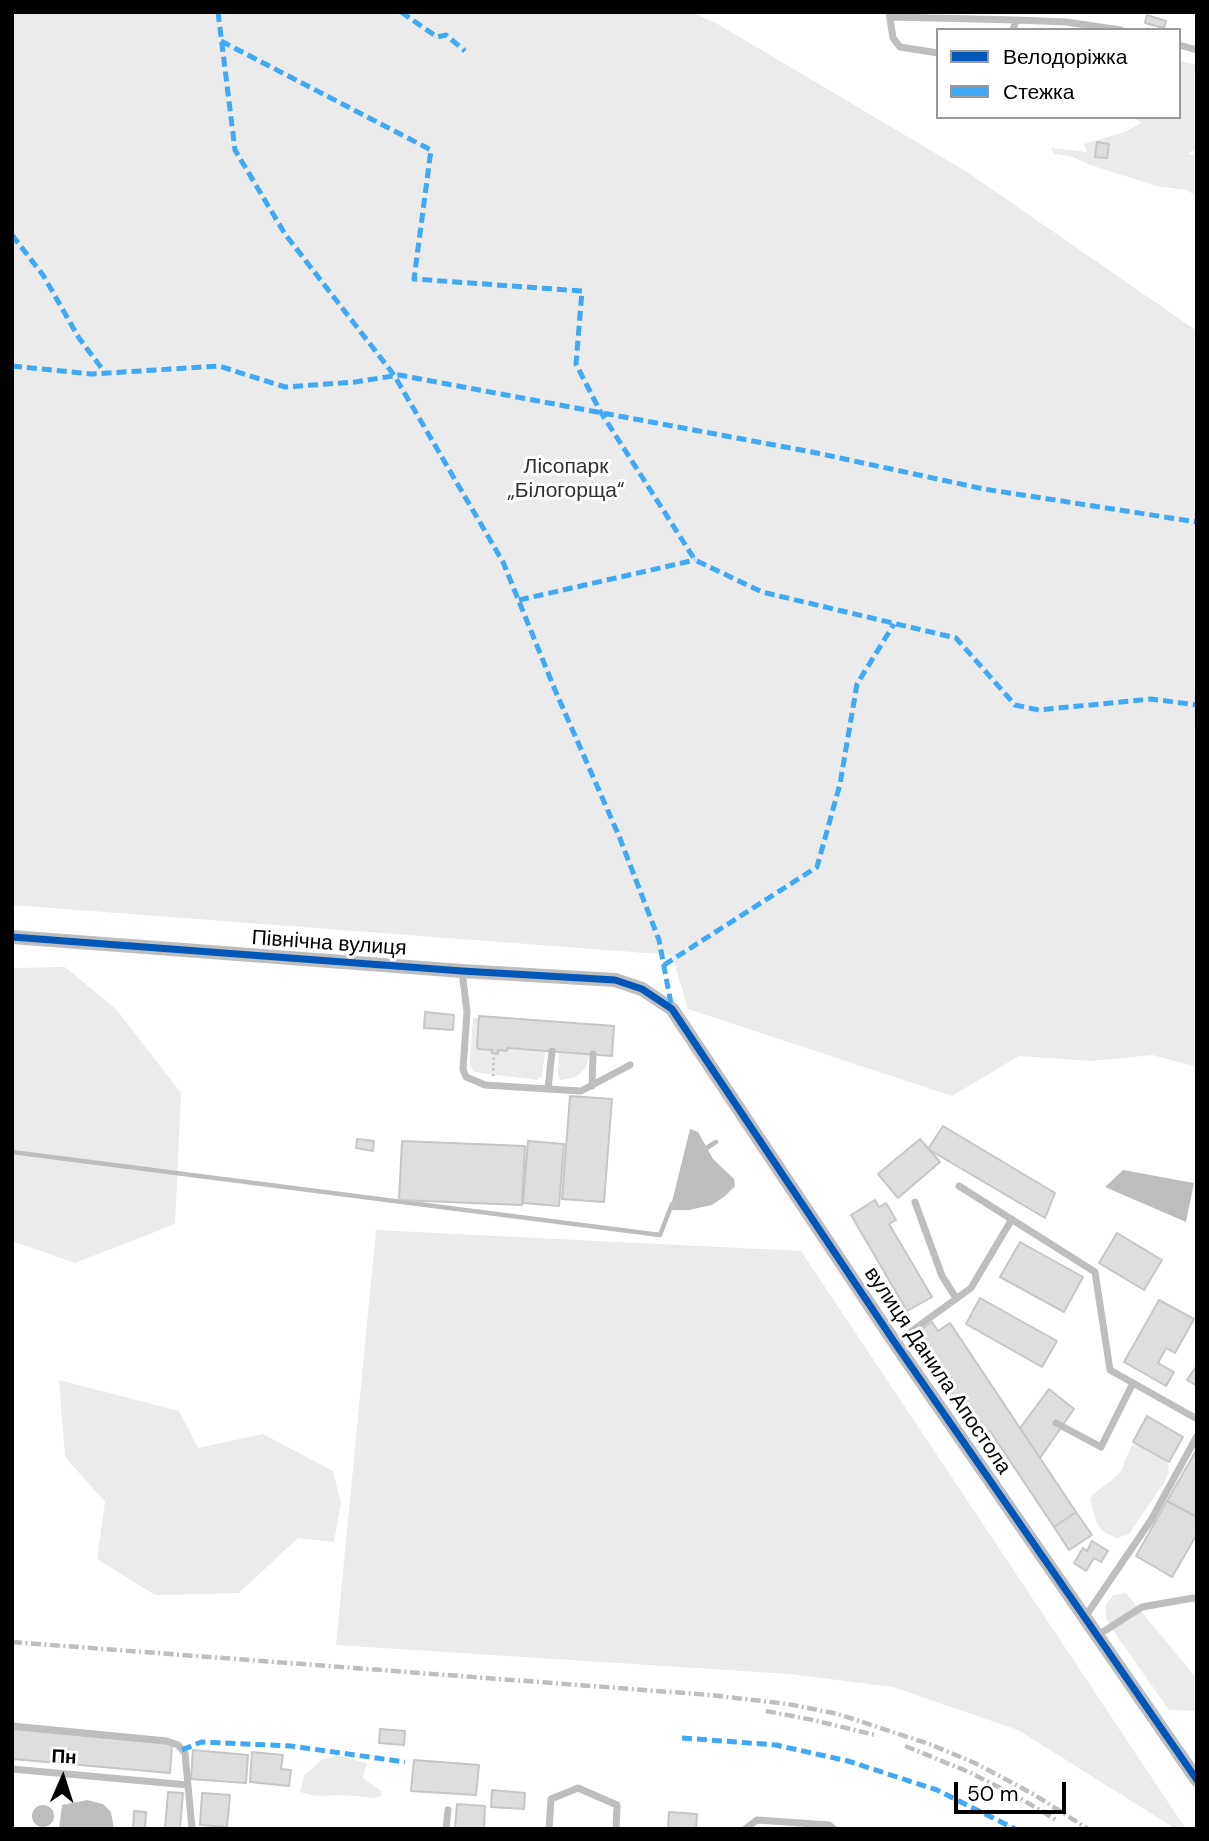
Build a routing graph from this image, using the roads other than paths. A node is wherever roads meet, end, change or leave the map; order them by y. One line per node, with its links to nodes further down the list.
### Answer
1 (890, 15): 2 (lane); 6 (lane)
2 (1016, 20): 3 (lane); 4 (lane)
3 (1064, 26): 5 (lane)
4 (1014, 28)
5 (1092, 28)
6 (936, 53)
7 (12, 937): 8 (street, Північна вулиця)
8 (461, 971): 9 (street, Північна вулиця); 14 (lane)
9 (642, 989): 19 (street, вулиця Данила Апостола)
10 (552, 1051): 14 (lane)
11 (593, 1054): 13 (lane)
12 (630, 1065): 13 (lane)
13 (592, 1086): 14 (lane)
14 (548, 1089)
15 (959, 1186): 17 (lane)
16 (915, 1202): 18 (lane)
17 (1012, 1219): 18 (lane); 20 (lane)
18 (956, 1298): 19 (lane)
19 (895, 1343): 25 (street, вулиця Данила Апостола)
20 (1133, 1383): 21 (lane); 22 (lane)
21 (1197, 1419)
22 (1056, 1423)
23 (1197, 1436): 25 (lane)
24 (1197, 1599): 26 (lane)
25 (1085, 1617): 26 (street, вулиця Данила Апостола)
26 (1097, 1636): 29 (street, вулиця Данила Апостола)
27 (12, 1726): 30 (lane)
28 (12, 1769): 30 (lane)
29 (1197, 1780)
30 (188, 1785): 32 (lane)
31 (448, 1810): 33 (lane)
32 (192, 1829)
33 (446, 1829)
34 (548, 1829): 35 (lane)
35 (616, 1829)
36 (745, 1829): 37 (lane)
37 (834, 1829)

